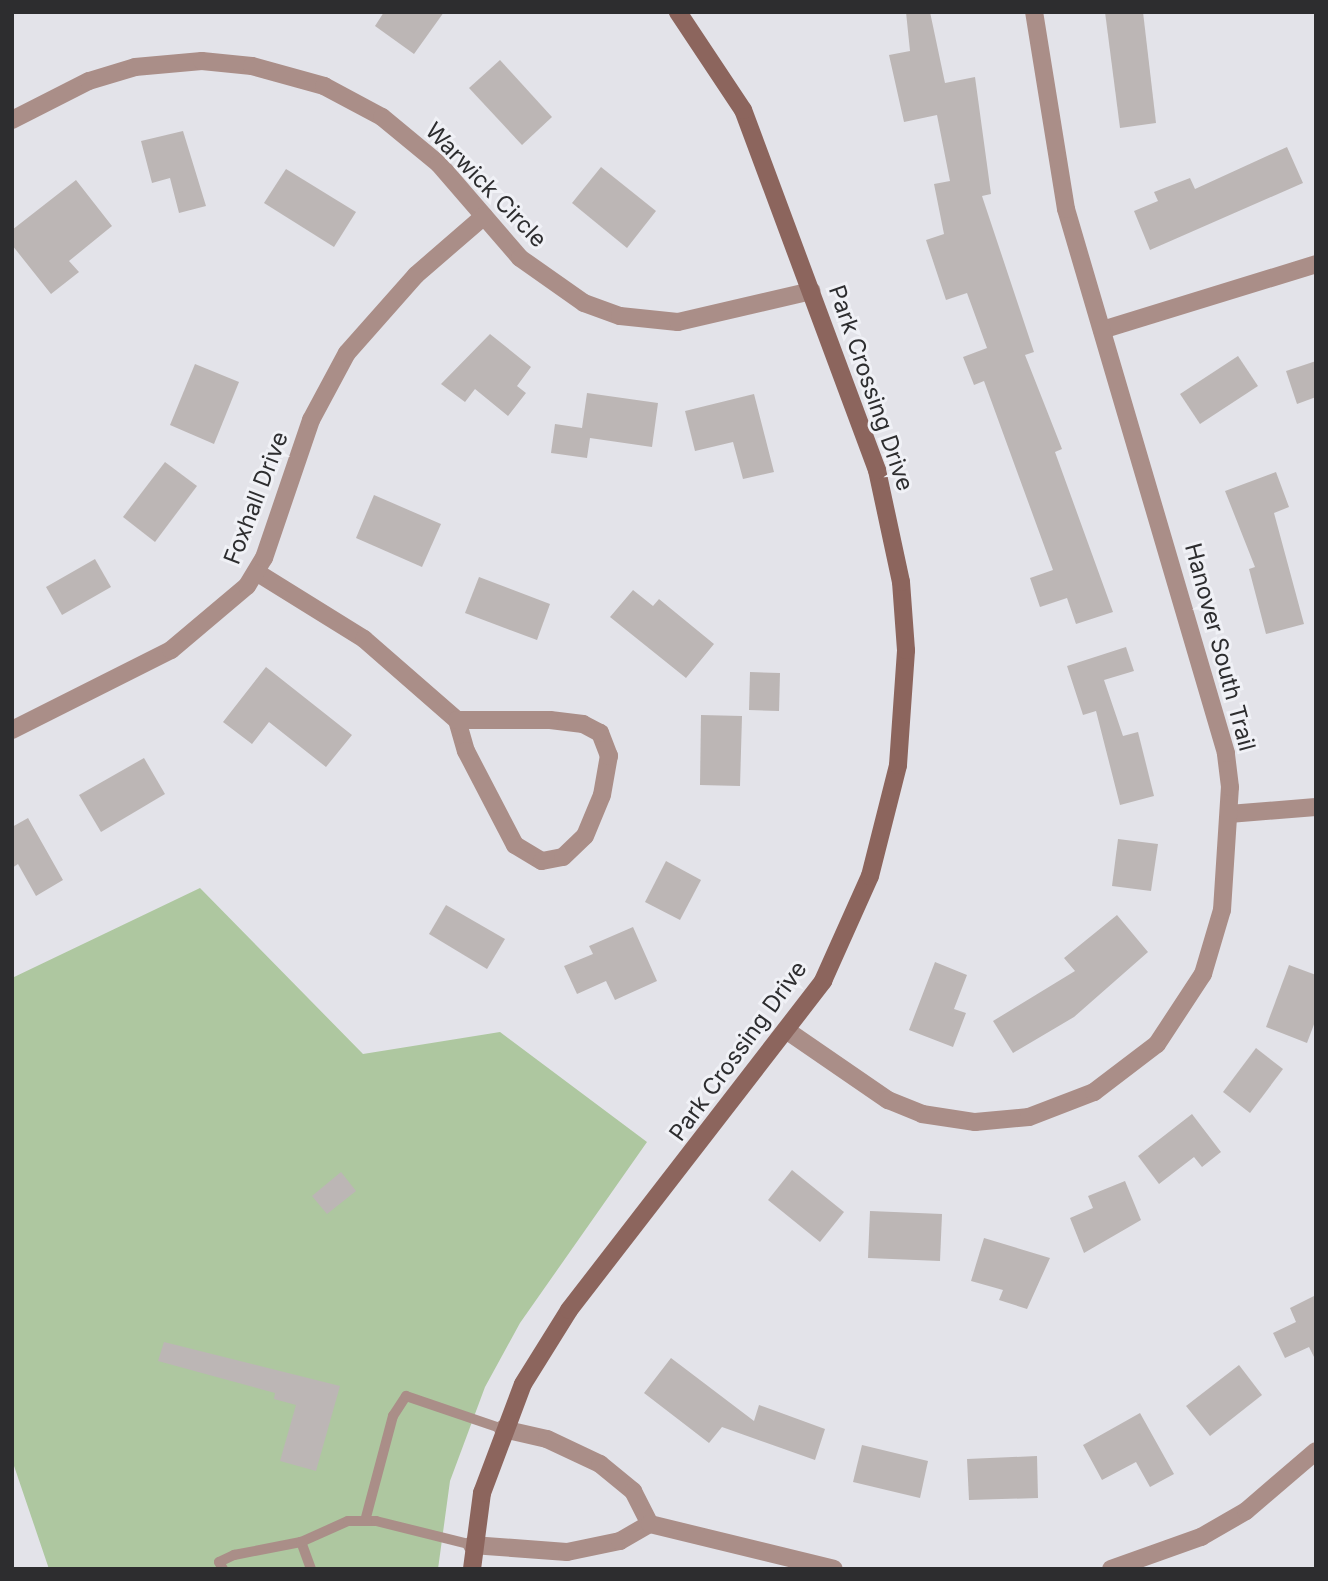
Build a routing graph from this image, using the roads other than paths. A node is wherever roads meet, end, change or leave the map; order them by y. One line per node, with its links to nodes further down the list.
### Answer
1 (678, 12): 6 (street, Park Crossing Drive)
2 (1034, 12): 7 (street, Hanover South Trail)
3 (12, 120): 4 (street, Warwick Circle)
4 (484, 216): 6 (street, Warwick Circle); 8 (street, Foxhall Drive)
5 (1316, 264): 7 (street)
6 (811, 291): 13 (street, Park Crossing Drive)
7 (1102, 330): 12 (street, Hanover South Trail)
8 (256, 572): 9 (street); 10 (street, Foxhall Drive)
9 (457, 720): 9 (street)
10 (12, 730)
11 (1316, 807): 12 (street)
12 (1229, 814): 13 (street, Hanover South Trail)
13 (786, 1030): 14 (street, Park Crossing Drive)
14 (503, 1429): 16 (lane); 17 (street); 19 (street, Park Crossing Drive)
15 (1316, 1451): 24 (street)
16 (365, 1521): 18 (lane); 19 (lane)
17 (650, 1524): 19 (street); 23 (street)
18 (301, 1542): 20 (lane); 21 (lane)
19 (472, 1545): 22 (street, Park Crossing Drive)
20 (217, 1566)
21 (311, 1569)
22 (472, 1569)
23 (834, 1569)
24 (1111, 1569)

